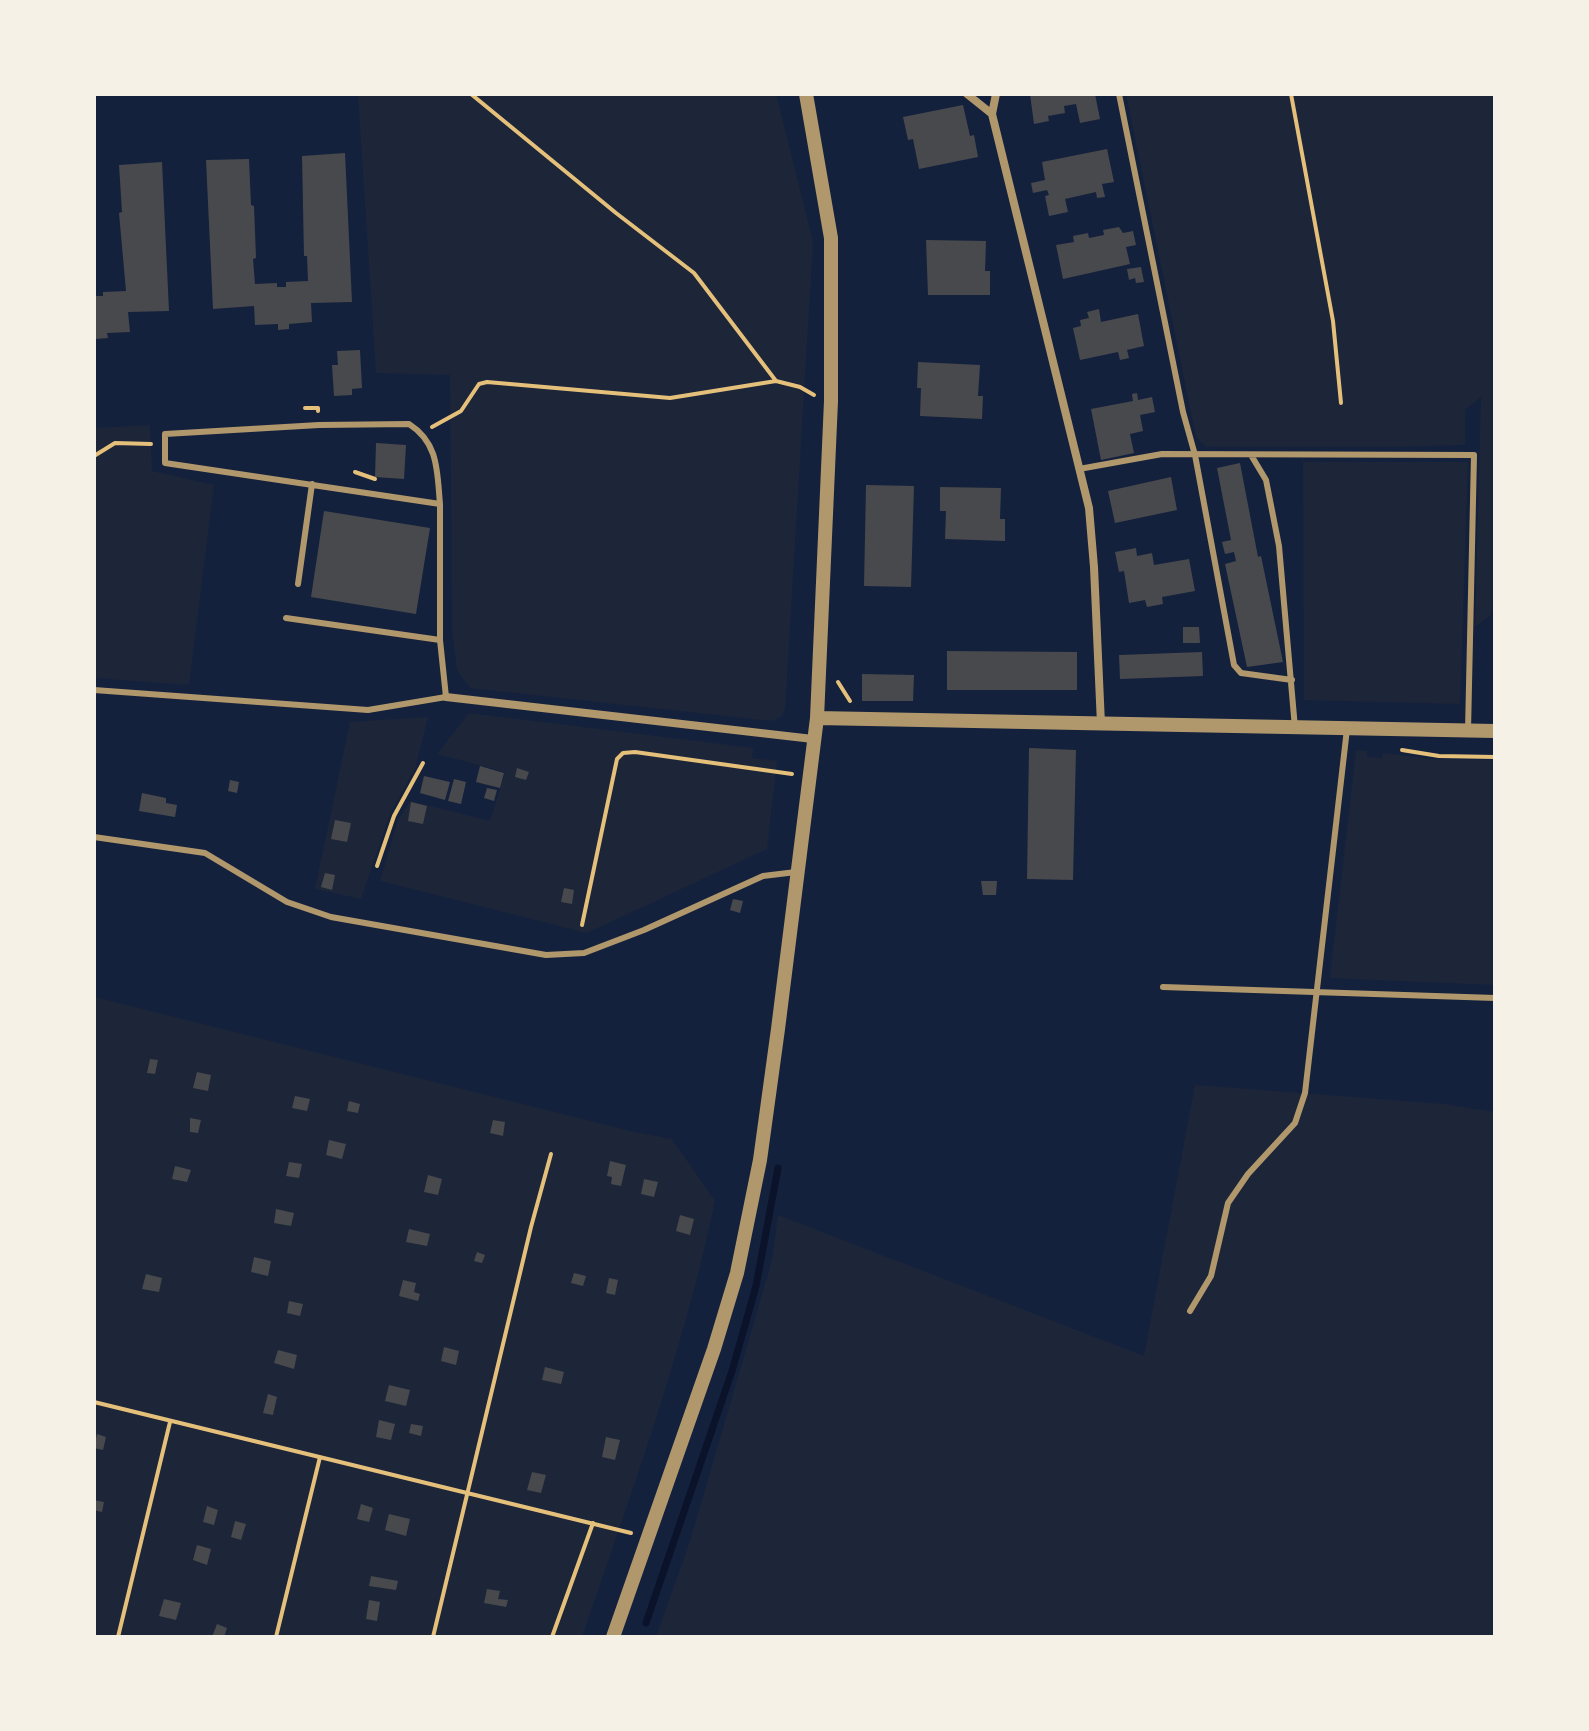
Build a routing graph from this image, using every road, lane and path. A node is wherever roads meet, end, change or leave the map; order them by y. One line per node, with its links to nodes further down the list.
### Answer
1 (471, 94): 8 (path)
2 (806, 94): 9 (street)
3 (967, 94): 7 (street)
4 (996, 94): 7 (street)
5 (1119, 94): 13 (lane)
6 (1291, 94): 10 (path)
7 (992, 114): 16 (street)
8 (776, 381): 9 (path); 11 (path)
9 (831, 401): 25 (street)
10 (1341, 403)
11 (423, 433): 12 (lane); 18 (lane)
12 (165, 444): 15 (path); 17 (lane)
13 (1195, 455): 14 (lane); 16 (lane); 22 (lane)
14 (1251, 455): 22 (lane); 29 (lane)
15 (94, 456)
16 (1079, 469): 26 (street)
17 (312, 484): 18 (lane); 19 (lane)
18 (440, 504): 21 (lane)
19 (298, 584)
20 (286, 618): 21 (lane)
21 (440, 640): 24 (lane)
22 (1292, 680): 27 (lane)
23 (94, 690): 24 (lane)
24 (446, 697): 31 (street)
25 (817, 718): 26 (street); 31 (street)
26 (1101, 724): 27 (street)
27 (1295, 728): 28 (street)
28 (1347, 729): 29 (street); 39 (lane)
29 (1468, 731): 30 (street)
30 (1495, 731)
31 (812, 741): 36 (street)
32 (423, 763): 35 (path)
33 (775, 771): 37 (path)
34 (94, 837): 36 (lane)
35 (377, 866)
36 (796, 872): 49 (street)
37 (582, 925)
38 (1163, 987): 39 (lane)
39 (1317, 991): 40 (lane); 42 (lane)
40 (1495, 998)
41 (551, 1154): 46 (path)
42 (1190, 1311)
43 (94, 1402): 44 (path)
44 (170, 1421): 45 (path); 50 (path)
45 (320, 1455): 46 (path); 51 (path)
46 (469, 1492): 47 (path); 52 (path)
47 (593, 1523): 48 (path); 53 (path)
48 (619, 1529)
49 (618, 1635)
50 (118, 1637)
51 (276, 1637)
52 (433, 1637)
53 (552, 1637)

